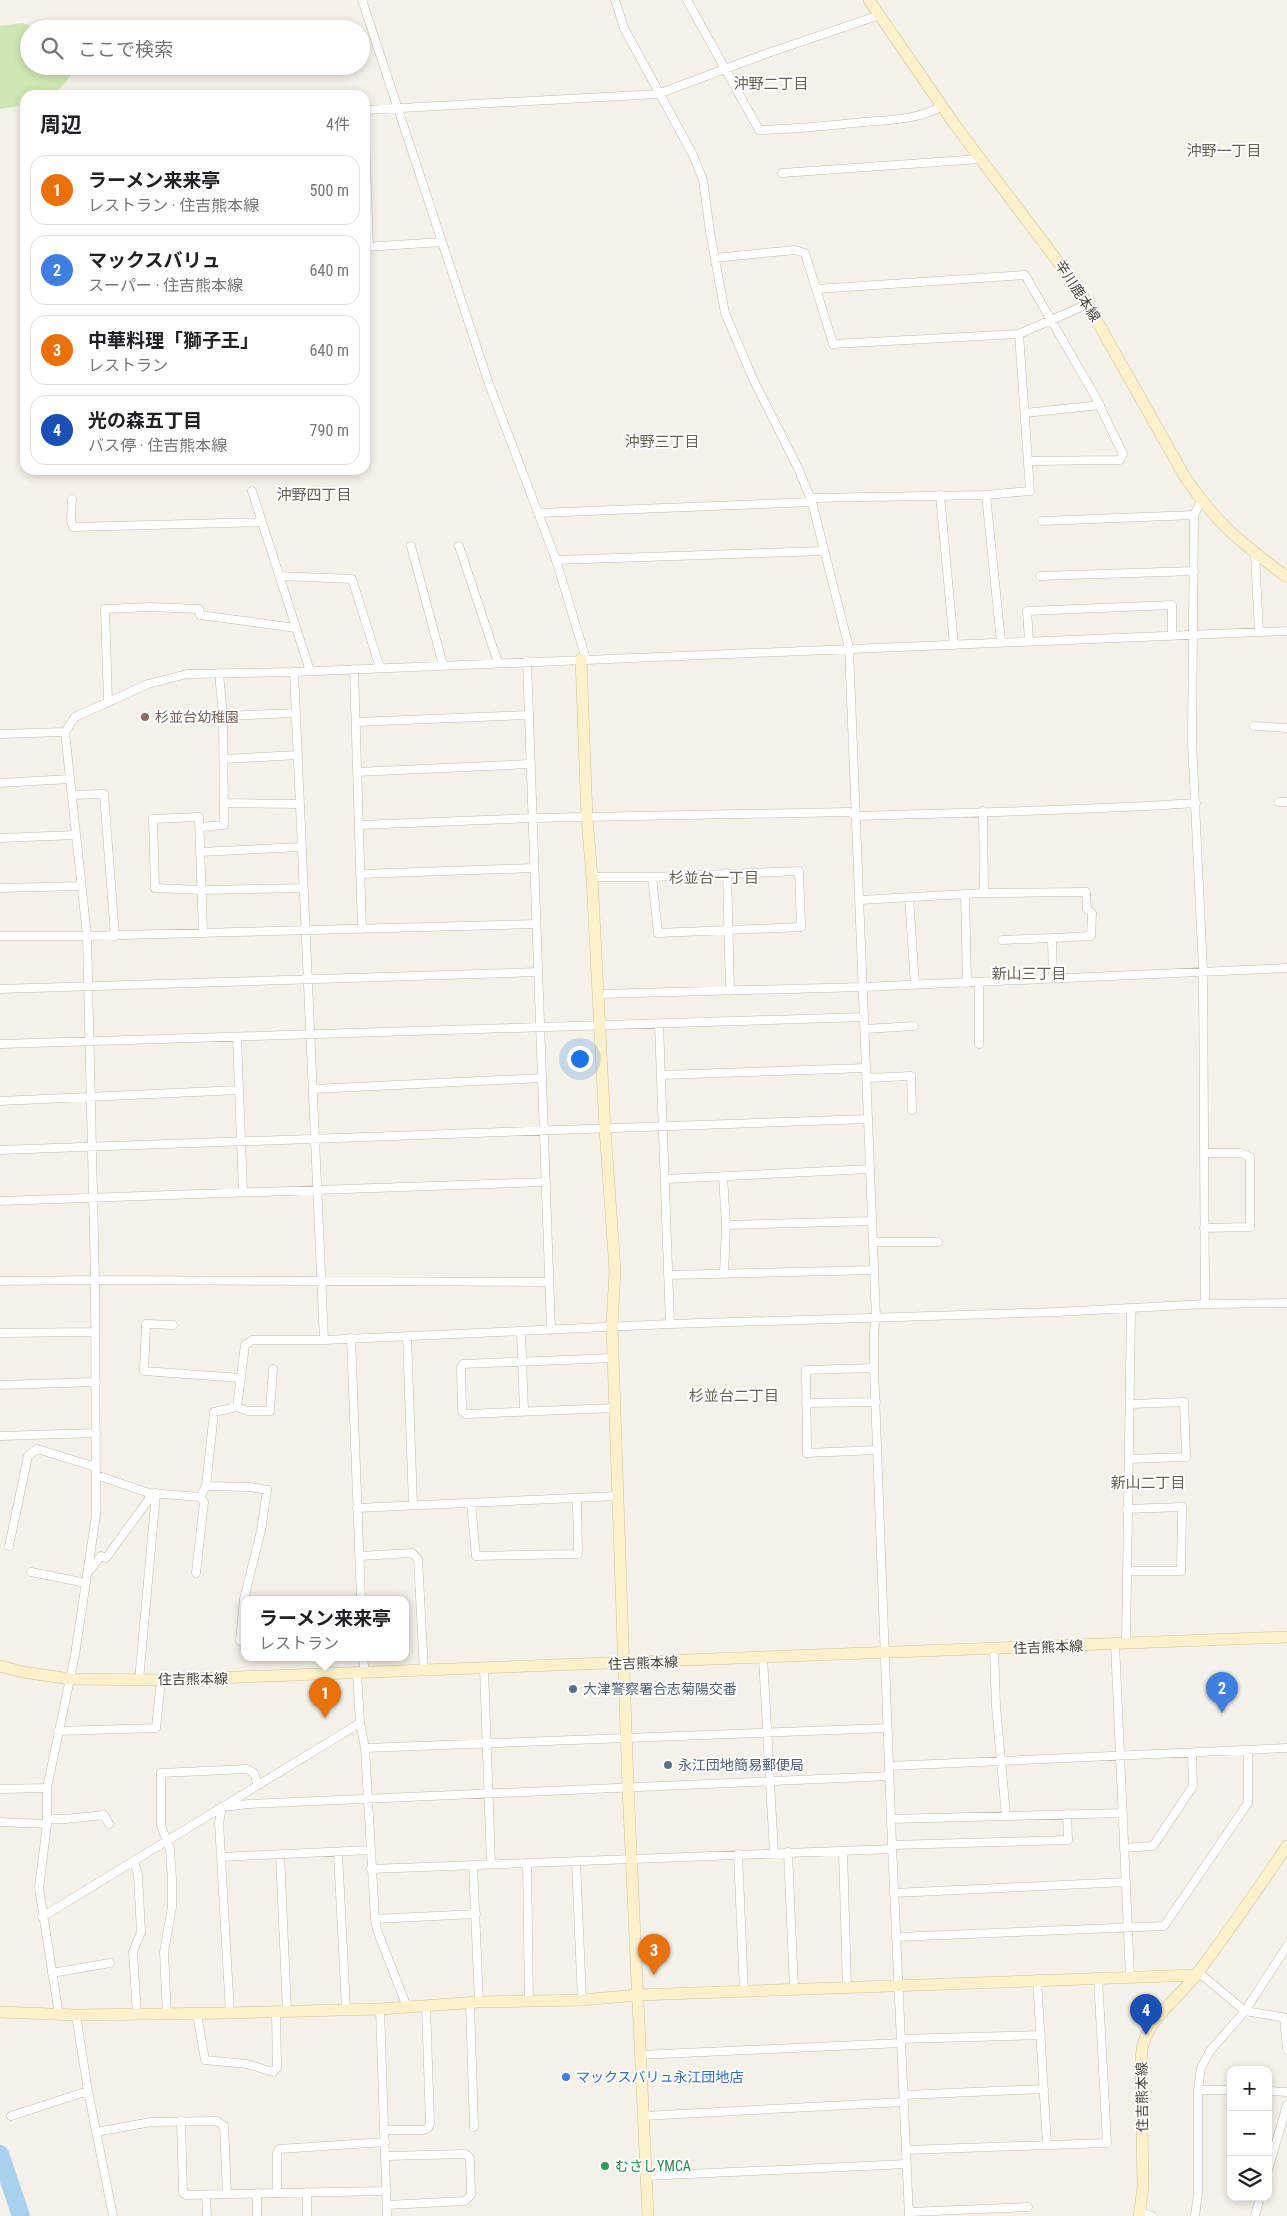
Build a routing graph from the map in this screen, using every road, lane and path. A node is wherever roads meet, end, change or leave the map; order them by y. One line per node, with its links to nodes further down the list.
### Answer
1 (362, 0): 6 (street)
2 (614, 0): 9 (street)
3 (687, 0): 8 (street)
4 (869, 0): 5 (street, 辛川鹿本線)
5 (880, 15): 8 (street); 10 (street, 辛川鹿本線)
6 (369, 20)
7 (370, 24): 11 (street)
8 (726, 69): 9 (street); 10 (street)
9 (658, 94): 11 (street); 17 (street)
10 (942, 106): 13 (street, 辛川鹿本線)
11 (398, 108): 12 (street); 15 (street)
12 (370, 110)
13 (980, 159): 14 (street); 19 (street, 辛川鹿本線)
14 (782, 173)
15 (442, 242): 16 (street); 31 (street)
16 (370, 246)
17 (715, 258): 18 (street); 29 (street)
18 (816, 289): 20 (street); 21 (street)
19 (1088, 304): 20 (street); 30 (street, 辛川鹿本線)
20 (1051, 321): 21 (street); 22 (street)
21 (1019, 334): 23 (street)
22 (1100, 405): 23 (street); 24 (street)
23 (1025, 413): 24 (street)
24 (1028, 461): 27 (street)
25 (252, 491): 34 (street)
26 (940, 495): 27 (street); 29 (street); 51 (street)
27 (986, 495): 50 (street)
28 (72, 499): 34 (street)
29 (811, 500): 31 (street); 37 (street)
30 (1201, 501): 32 (street); 38 (street, 辛川鹿本線)
31 (538, 513): 39 (street)
32 (1194, 516): 33 (street); 40 (street)
33 (1042, 521)
34 (261, 522): 42 (street)
35 (411, 546): 56 (street)
36 (459, 546): 55 (street)
37 (824, 551): 39 (street); 52 (street)
38 (1255, 555): 41 (street, 辛川鹿本線); 46 (street)
39 (556, 560): 53 (street)
40 (1194, 571): 43 (street); 47 (street)
41 (1286, 573)
42 (279, 576): 44 (street); 57 (street)
43 (1040, 576)
44 (296, 628): 59 (street); 62 (street)
45 (1287, 631): 46 (street)
46 (1258, 632): 47 (street)
47 (1194, 634): 48 (street); 79 (street)
48 (1172, 635): 49 (street); 49 (street)
49 (1029, 641): 50 (street)
50 (1001, 642): 51 (street)
51 (954, 645): 52 (street)
52 (849, 648): 53 (street); 82 (street)
53 (583, 659): 54 (street); 84 (street)
54 (527, 661): 55 (street); 64 (street)
55 (498, 663): 56 (street)
56 (443, 665): 57 (street)
57 (380, 668): 58 (street)
58 (354, 669): 59 (street); 66 (street)
59 (310, 671): 60 (street)
60 (294, 672): 61 (street); 63 (street)
61 (219, 674): 62 (street); 65 (street)
62 (108, 701): 69 (street)
63 (296, 713): 65 (street); 71 (street)
64 (529, 715): 66 (street); 73 (street)
65 (223, 716): 72 (street)
66 (356, 722): 74 (street)
67 (1254, 726): 68 (street)
68 (1287, 728)
69 (65, 732): 70 (street); 75 (street)
70 (0, 734)
71 (298, 755): 72 (street); 80 (street)
72 (224, 759): 78 (street)
73 (531, 764): 74 (street); 83 (street)
74 (357, 772): 85 (street)
75 (70, 779): 76 (street); 77 (street)
76 (0, 783)
77 (72, 796): 87 (street); 111 (street)
78 (224, 803): 80 (street); 86 (street)
79 (1196, 803): 81 (street); 115 (street)
80 (300, 804): 89 (street)
81 (983, 811): 82 (street); 100 (street)
82 (857, 816): 84 (street); 103 (street)
83 (533, 818): 84 (street); 85 (street); 91 (street)
84 (587, 818): 94 (street)
85 (359, 825): 93 (street)
86 (200, 827): 90 (street); 99 (street)
87 (76, 835): 88 (street); 96 (street)
88 (0, 838)
89 (302, 847): 90 (street); 98 (street)
90 (200, 852): 99 (street)
91 (534, 868): 93 (street); 104 (street)
92 (727, 873): 95 (street); 107 (street); 107 (street)
93 (360, 874): 105 (street)
94 (592, 877): 95 (street); 126 (street)
95 (652, 877): 107 (street)
96 (81, 886): 97 (street); 110 (street)
97 (0, 888)
98 (304, 888): 99 (street); 106 (street)
99 (202, 890): 108 (street)
100 (984, 893): 101 (street); 112 (street)
101 (965, 894): 102 (street); 120 (street)
102 (909, 897): 103 (street); 121 (street)
103 (860, 900): 122 (street)
104 (536, 924): 105 (street); 116 (street)
105 (362, 929): 106 (street)
106 (306, 930): 108 (street); 118 (street)
107 (730, 930): 125 (street)
108 (202, 933): 111 (street)
109 (0, 936): 110 (street)
110 (87, 936): 111 (street); 123 (street)
111 (115, 936)
112 (1052, 938): 113 (street); 117 (street)
113 (1002, 940)
114 (1287, 968): 115 (street)
115 (1203, 970): 117 (street); 155 (street)
116 (538, 972): 118 (street); 131 (street)
117 (1053, 978): 119 (street)
118 (308, 979): 123 (street); 133 (street)
119 (979, 982): 120 (street); 137 (street)
120 (967, 983): 121 (street)
121 (915, 985): 122 (street)
122 (863, 987): 125 (street); 127 (street)
123 (88, 988): 124 (street); 135 (street)
124 (0, 989)
125 (730, 991): 126 (street)
126 (598, 994): 129 (street)
127 (864, 1017): 128 (street); 132 (street)
128 (659, 1024): 129 (street); 139 (street)
129 (599, 1026): 131 (street); 149 (street)
130 (914, 1026): 132 (street)
131 (540, 1027): 133 (street); 140 (street)
132 (865, 1029): 138 (street)
133 (310, 1035): 134 (street); 142 (street)
134 (237, 1038): 135 (street); 143 (street)
135 (89, 1042): 136 (street); 144 (street)
136 (0, 1044)
137 (979, 1044)
138 (866, 1068): 139 (street); 141 (street)
139 (662, 1075): 148 (street)
140 (542, 1078): 142 (street); 150 (street)
141 (867, 1078): 146 (street); 147 (street)
142 (313, 1089): 151 (street)
143 (239, 1090): 144 (street); 152 (street)
144 (91, 1097): 145 (street); 153 (street)
145 (0, 1101)
146 (912, 1110)
147 (868, 1119): 148 (street); 156 (street)
148 (664, 1128): 149 (street); 158 (street)
149 (605, 1129): 150 (street); 182 (street)
150 (544, 1131): 151 (street); 159 (street)
151 (315, 1138): 152 (street); 160 (street)
152 (241, 1140): 153 (street); 161 (street)
153 (92, 1146): 154 (street); 162 (street)
154 (0, 1150)
155 (1204, 1153): 166 (street); 166 (street)
156 (870, 1169): 157 (street); 164 (street)
157 (723, 1176): 158 (street); 165 (street)
158 (666, 1178): 171 (street)
159 (546, 1182): 160 (street); 175 (street)
160 (317, 1189): 161 (street); 174 (street)
161 (243, 1192): 162 (street)
162 (93, 1198): 163 (street); 172 (street)
163 (0, 1201)
164 (872, 1221): 165 (street); 167 (street)
165 (726, 1225): 170 (street)
166 (1204, 1228): 177 (street)
167 (873, 1242): 168 (street); 169 (street)
168 (938, 1242)
169 (874, 1270): 170 (street); 179 (street)
170 (724, 1274): 171 (street)
171 (668, 1275): 180 (street)
172 (95, 1280): 173 (street); 174 (street); 184 (street)
173 (0, 1282)
174 (321, 1282): 175 (street); 189 (street)
175 (549, 1282): 183 (street)
176 (1287, 1303): 177 (street)
177 (1205, 1304): 178 (street)
178 (1131, 1308): 179 (street); 199 (street)
179 (876, 1318): 180 (street); 192 (street)
180 (670, 1324): 182 (street)
181 (172, 1325): 194 (street)
182 (612, 1327): 183 (street); 190 (street)
183 (551, 1330): 185 (street)
184 (95, 1332): 186 (street); 195 (street)
185 (522, 1332): 187 (street); 191 (street)
186 (0, 1333)
187 (407, 1336): 188 (street); 214 (street)
188 (351, 1338): 189 (street); 215 (street)
189 (324, 1340): 194 (street)
190 (613, 1358): 191 (street); 201 (street)
191 (522, 1362): 202 (street); 202 (street)
192 (874, 1368): 197 (street); 198 (street)
193 (273, 1369): 200 (street)
194 (241, 1378): 200 (street)
195 (96, 1382): 196 (street); 203 (street)
196 (0, 1385)
197 (876, 1402): 198 (street); 205 (street)
198 (806, 1403): 205 (street)
199 (1130, 1404): 206 (street); 206 (street)
200 (236, 1407): 208 (street)
201 (615, 1408): 202 (street); 210 (street)
202 (524, 1411)
203 (96, 1433): 204 (street); 207 (street)
204 (0, 1436)
205 (877, 1450): 233 (street)
206 (1130, 1459): 216 (street)
207 (96, 1471): 209 (street); 217 (street); 223 (street)
208 (206, 1486): 211 (street); 226 (street)
209 (152, 1493): 211 (street); 223 (street); 242 (street)
210 (618, 1496): 212 (street); 236 (street)
211 (200, 1497): 219 (street)
212 (577, 1499): 213 (street); 213 (street)
213 (471, 1503): 214 (street)
214 (414, 1505): 215 (street)
215 (357, 1508): 220 (street)
216 (1127, 1509): 221 (street); 221 (street)
217 (9, 1546)
218 (189, 1546): 219 (street)
219 (199, 1548): 224 (street)
220 (360, 1556): 227 (street); 239 (street)
221 (1127, 1571): 231 (street)
222 (31, 1572): 225 (street)
223 (88, 1572): 225 (street)
224 (196, 1573)
225 (86, 1583): 241 (street)
226 (245, 1596)
227 (361, 1596)
228 (241, 1630): 230 (street)
229 (1287, 1637): 231 (street, 住吉熊本線)
230 (240, 1640)
231 (1120, 1644): 232 (street, 住吉熊本線); 254 (street)
232 (994, 1649): 233 (street, 住吉熊本線); 255 (street)
233 (885, 1653): 234 (street, 住吉熊本線); 245 (street)
234 (763, 1658): 236 (street, 住吉熊本線); 247 (street)
235 (363, 1661): 240 (street)
236 (624, 1663): 238 (street, 住吉熊本線); 248 (street)
237 (0, 1666): 241 (street, 住吉熊本線)
238 (484, 1668): 239 (street, 住吉熊本線); 249 (street)
239 (424, 1671): 240 (street, 住吉熊本線)
240 (361, 1673): 243 (street, 住吉熊本線); 244 (street)
241 (70, 1679): 242 (street, 住吉熊本線); 246 (street)
242 (139, 1680): 243 (street, 住吉熊本線)
243 (161, 1680): 246 (street)
244 (360, 1722): 250 (street); 259 (street)
245 (887, 1728): 247 (street); 256 (street)
246 (58, 1731): 261 (street)
247 (768, 1732): 248 (street); 258 (street)
248 (626, 1738): 249 (street); 260 (street)
249 (486, 1743): 250 (street); 263 (street)
250 (365, 1748): 264 (street)
251 (1287, 1748): 252 (street)
252 (1248, 1751): 253 (street); 297 (street)
253 (1192, 1753): 254 (street); 276 (street)
254 (1120, 1756): 255 (street); 266 (street)
255 (1000, 1762): 256 (street); 268 (street)
256 (889, 1766): 257 (street)
257 (889, 1776): 258 (street); 269 (street)
258 (770, 1782): 260 (street); 281 (street)
259 (258, 1785): 265 (street); 273 (street)
260 (628, 1787): 263 (street); 285 (street)
261 (48, 1788): 262 (street); 271 (street)
262 (0, 1789)
263 (488, 1794): 264 (street); 289 (street)
264 (367, 1799): 265 (street); 277 (street)
265 (222, 1807): 273 (street); 284 (street)
266 (1123, 1813): 267 (street); 276 (street)
267 (1067, 1814): 268 (street); 275 (street)
268 (1006, 1816): 269 (street)
269 (891, 1819): 275 (street)
270 (0, 1822): 271 (street)
271 (47, 1822): 272 (street); 295 (street)
272 (109, 1824)
273 (167, 1840): 286 (street); 326 (street)
274 (1287, 1846): 302 (street, 住吉熊本線)
275 (892, 1847): 278 (street); 293 (street)
276 (1124, 1848): 292 (street)
277 (370, 1850): 279 (street); 291 (street)
278 (843, 1851): 280 (street); 307 (street)
279 (338, 1852): 282 (street); 317 (street)
280 (788, 1852): 281 (street); 308 (street)
281 (774, 1853): 283 (street)
282 (280, 1854): 284 (street); 318 (street)
283 (738, 1854): 285 (street); 309 (street)
284 (221, 1857): 321 (street)
285 (631, 1860): 287 (street); 310 (street)
286 (134, 1861): 295 (street); 325 (street)
287 (576, 1862): 288 (street); 311 (street)
288 (527, 1863): 289 (street); 312 (street)
289 (491, 1864): 290 (street)
290 (473, 1865): 291 (street); 294 (street)
291 (372, 1869): 296 (street)
292 (1126, 1882): 293 (street); 297 (street)
293 (894, 1893): 298 (street)
294 (476, 1914): 296 (street); 313 (street)
295 (42, 1917): 301 (street)
296 (375, 1919): 315 (street)
297 (1128, 1928): 298 (street); 303 (street)
298 (896, 1938): 306 (street)
299 (1287, 1946): 320 (street)
300 (110, 1963): 301 (street)
301 (52, 1973): 323 (street)
302 (1197, 1973): 303 (street); 320 (street); 363 (street, 住吉熊本線)
303 (1130, 1976): 304 (street)
304 (1098, 1978): 305 (street); 347 (street)
305 (1037, 1980): 306 (street); 328 (street)
306 (898, 1985): 307 (street); 329 (street)
307 (847, 1987): 308 (street)
308 (794, 1989): 309 (street)
309 (744, 1991): 310 (street)
310 (638, 1995): 311 (street); 331 (street)
311 (582, 2000): 312 (street)
312 (529, 2001): 313 (street)
313 (475, 2003): 314 (street); 343 (street)
314 (426, 2006): 315 (street); 344 (street)
315 (407, 2007): 316 (street)
316 (380, 2009): 317 (street); 344 (street)
317 (346, 2010): 318 (street)
318 (281, 2011): 321 (street); 322 (street)
319 (0, 2012): 323 (street)
320 (1245, 2012): 327 (street); 333 (street)
321 (230, 2013): 322 (street)
322 (198, 2014): 326 (street)
323 (59, 2015): 324 (street)
324 (76, 2015): 325 (street); 335 (street)
325 (136, 2015): 326 (street)
326 (167, 2015)
327 (1286, 2018): 330 (street)
328 (1041, 2035): 329 (street); 332 (street)
329 (901, 2041): 331 (street); 338 (street)
330 (1287, 2049)
331 (640, 2055): 341 (street)
332 (1044, 2089): 338 (street); 347 (street)
333 (1198, 2090): 334 (street); 371 (street)
334 (1227, 2090)
335 (88, 2091): 340 (street); 345 (street)
336 (1272, 2091): 337 (street)
337 (1287, 2092)
338 (904, 2098): 341 (street); 348 (street)
339 (1287, 2105): 350 (street)
340 (11, 2116)
341 (643, 2116): 352 (street)
342 (181, 2122): 345 (street); 357 (street); 358 (street)
343 (474, 2127)
344 (385, 2130): 346 (street)
345 (96, 2132): 364 (street)
346 (385, 2142): 349 (street); 353 (street)
347 (1047, 2145): 348 (street)
348 (906, 2150): 351 (street)
349 (386, 2156): 355 (street); 360 (street)
350 (1272, 2156)
351 (907, 2164): 352 (street); 362 (street)
352 (645, 2176): 369 (street)
353 (277, 2192): 354 (street); 356 (street)
354 (307, 2192): 355 (street); 367 (street)
355 (387, 2192): 360 (street)
356 (256, 2193): 357 (street); 366 (street)
357 (227, 2194): 358 (street)
358 (206, 2195): 365 (street)
359 (1259, 2201): 372 (street)
360 (387, 2205): 368 (street)
361 (1028, 2207): 362 (street)
362 (909, 2214)
363 (1140, 2214): 370 (street)
364 (113, 2216)
365 (207, 2216)
366 (257, 2216)
367 (307, 2216)
368 (387, 2216)
369 (648, 2216)
370 (1152, 2216)
371 (1195, 2216)
372 (1255, 2216)

